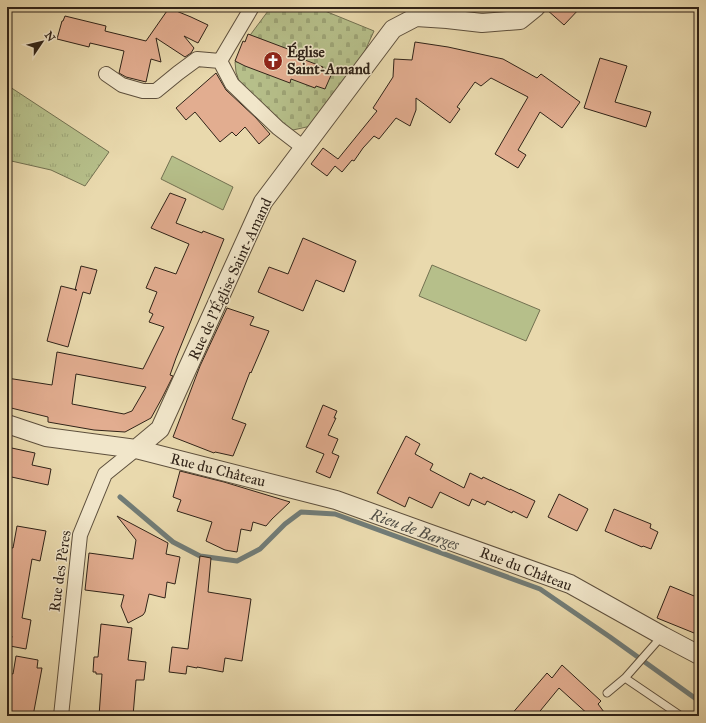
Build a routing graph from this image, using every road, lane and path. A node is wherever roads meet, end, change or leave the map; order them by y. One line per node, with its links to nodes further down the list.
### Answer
1 (252, 7): 3 (street)
2 (536, 7): 5 (street, Rue de l'Église Saint-Amand)
3 (220, 61): 4 (street); 5 (street)
4 (106, 74)
5 (304, 148): 7 (street, Rue de l'Église Saint-Amand)
6 (7, 424): 7 (street, Rue du Château)
7 (136, 449): 8 (street, Rue du Château); 12 (street, Rue des Pères)
8 (662, 636): 9 (street, Rue du Château); 10 (lane)
9 (699, 655)
10 (625, 678): 11 (lane); 13 (lane)
11 (607, 693)
12 (61, 716)
13 (681, 716)

